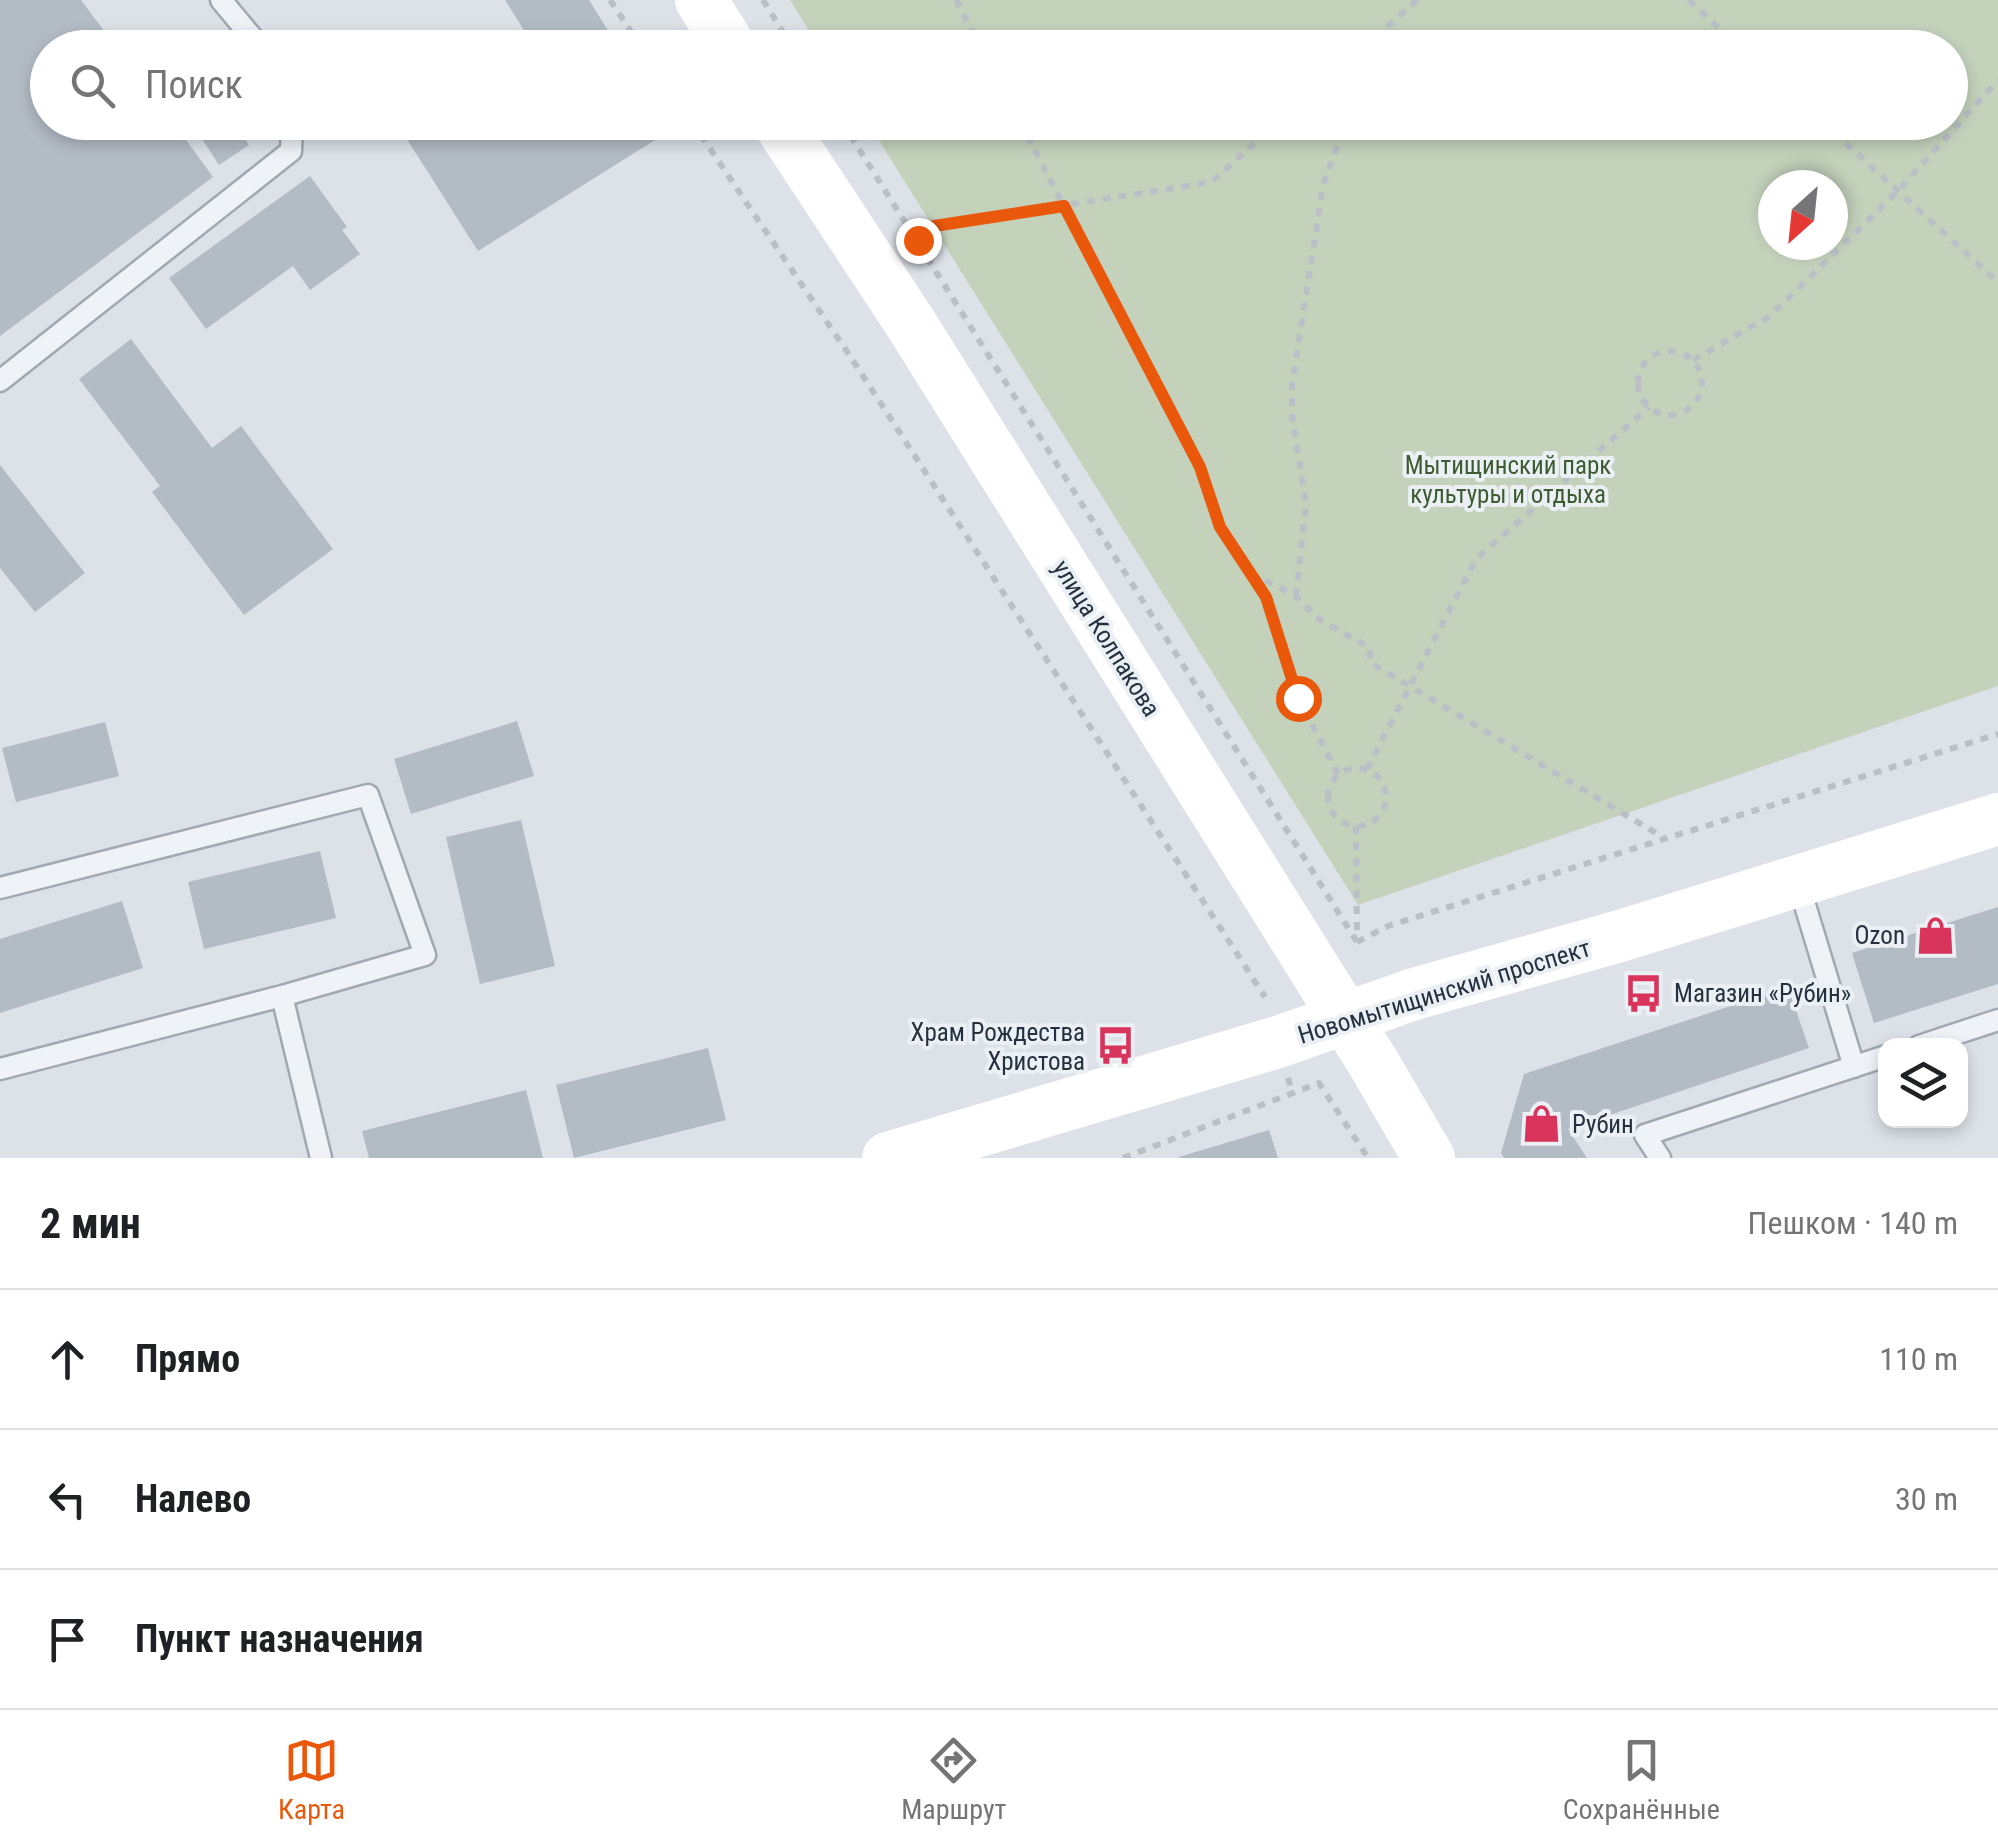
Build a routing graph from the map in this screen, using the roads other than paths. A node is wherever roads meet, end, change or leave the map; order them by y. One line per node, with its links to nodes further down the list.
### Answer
1 (220, 0): 3 (lane)
2 (701, 0): 4 (street)
3 (246, 30)
4 (720, 30)
5 (291, 140): 7 (lane)
6 (790, 140): 12 (street, улица Колпакова)
7 (0, 381)
8 (1998, 818): 9 (street, Новомытищинский проспект)
9 (1797, 881): 12 (street, Новомытищинский проспект); 16 (lane)
10 (0, 888): 11 (lane)
11 (282, 996): 17 (lane); 18 (lane)
12 (1346, 1020): 19 (street, Новомытищинский проспект); 20 (street, улица Колпакова)
13 (1998, 1020): 14 (lane)
14 (1943, 1038)
15 (1878, 1059): 16 (lane)
16 (1854, 1067): 21 (lane)
17 (0, 1069)
18 (321, 1158)
19 (888, 1158)
20 (1429, 1158)
21 (1660, 1158)

